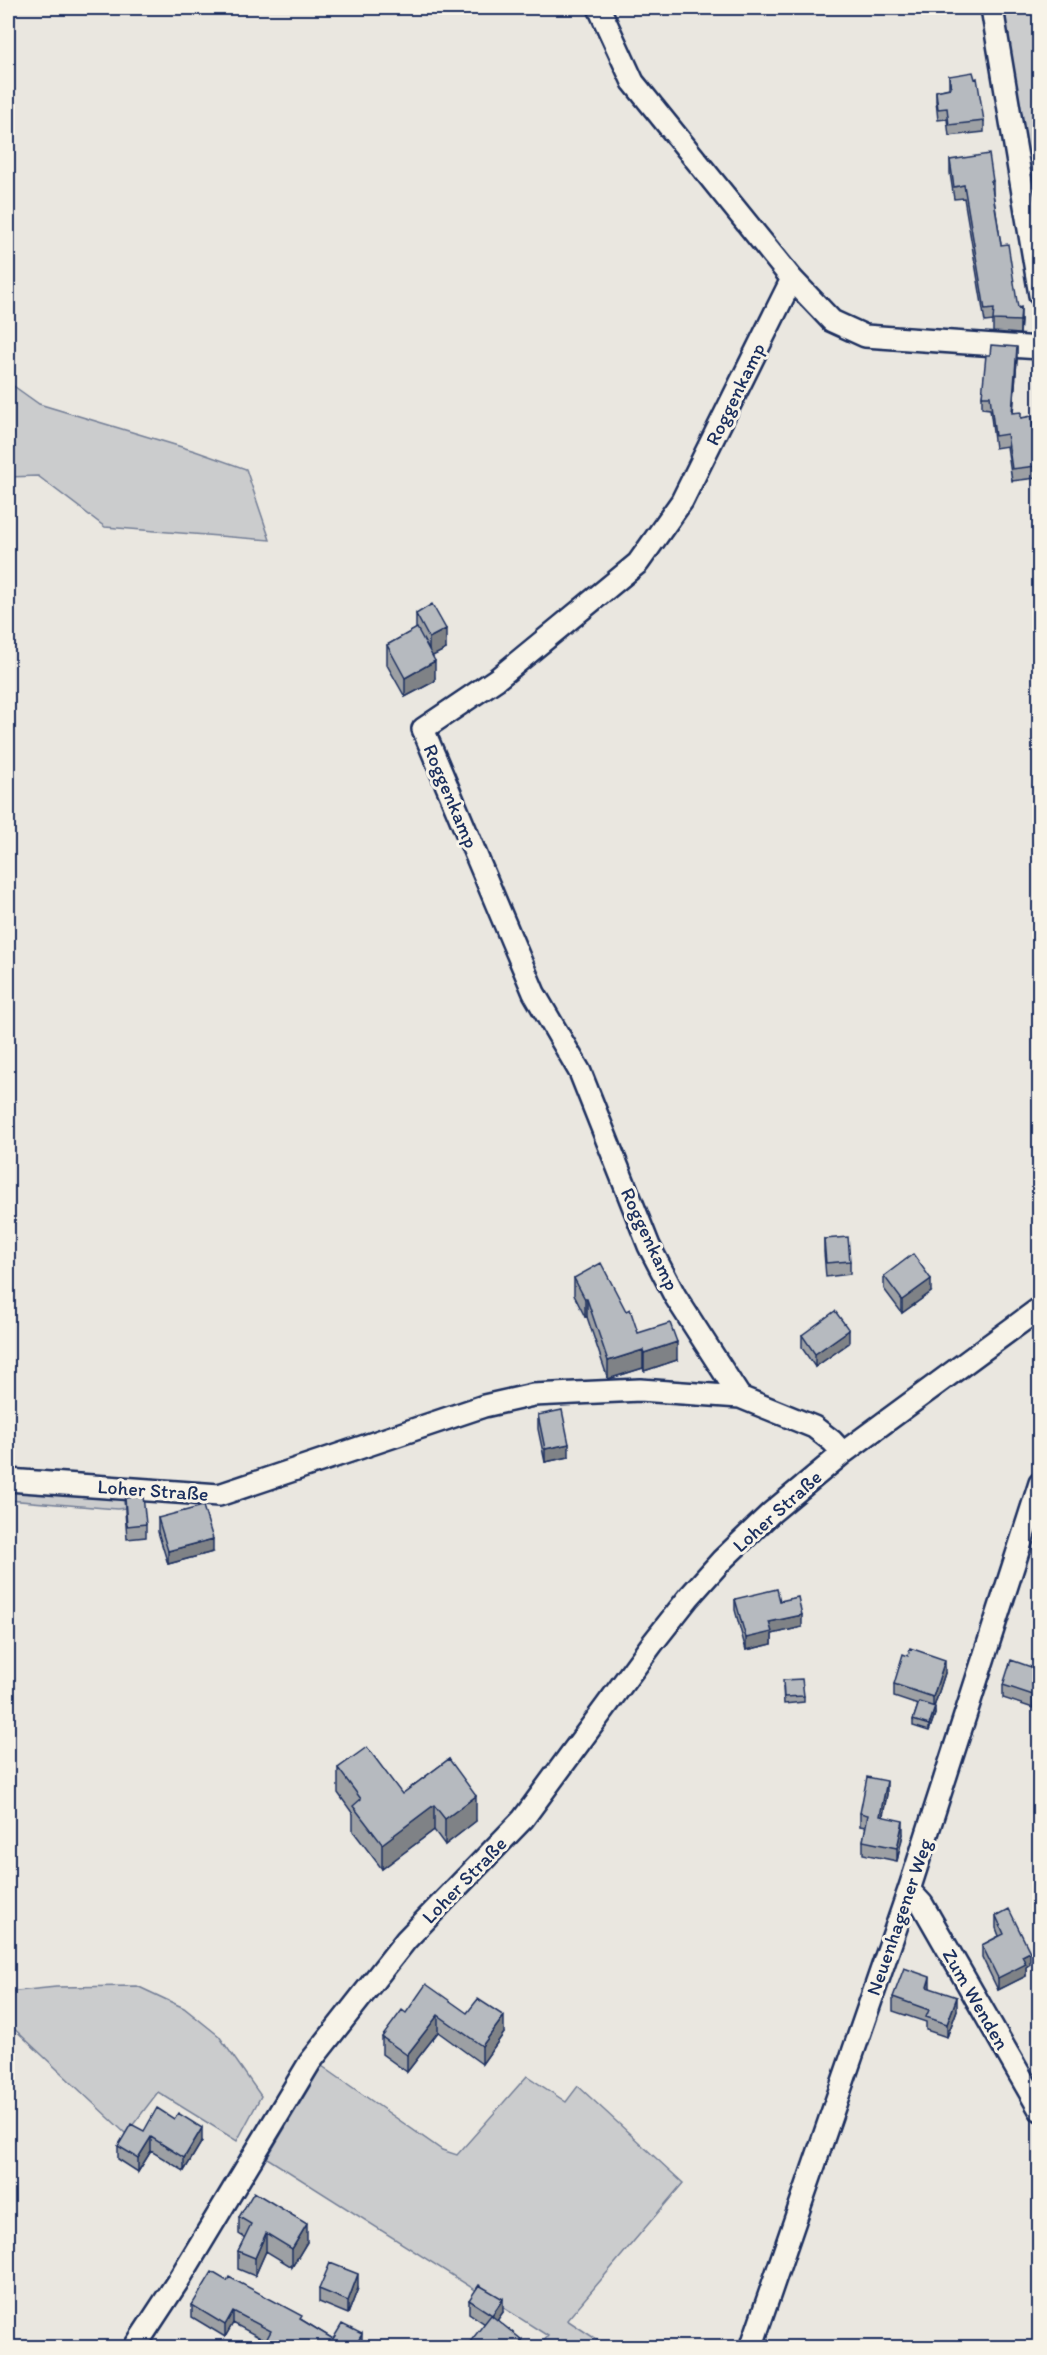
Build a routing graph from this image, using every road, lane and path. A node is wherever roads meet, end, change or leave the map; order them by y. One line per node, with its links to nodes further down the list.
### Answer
1 (599, 8): 3 (street)
2 (992, 8): 4 (street)
3 (792, 279): 5 (street); 7 (street, Roggenkamp)
4 (1040, 295)
5 (1040, 348)
6 (1040, 1308): 8 (street, Loher Straße)
7 (740, 1397): 8 (street, Loher Straße); 9 (street, Loher Straße)
8 (843, 1453): 13 (street, Loher Straße)
9 (8, 1480)
10 (1040, 1483): 11 (street, Neuenhagener Weg)
11 (909, 1890): 12 (street, Zum Wenden); 14 (street, Neuenhagener Weg)
12 (1040, 2110)
13 (137, 2346)
14 (751, 2348)

